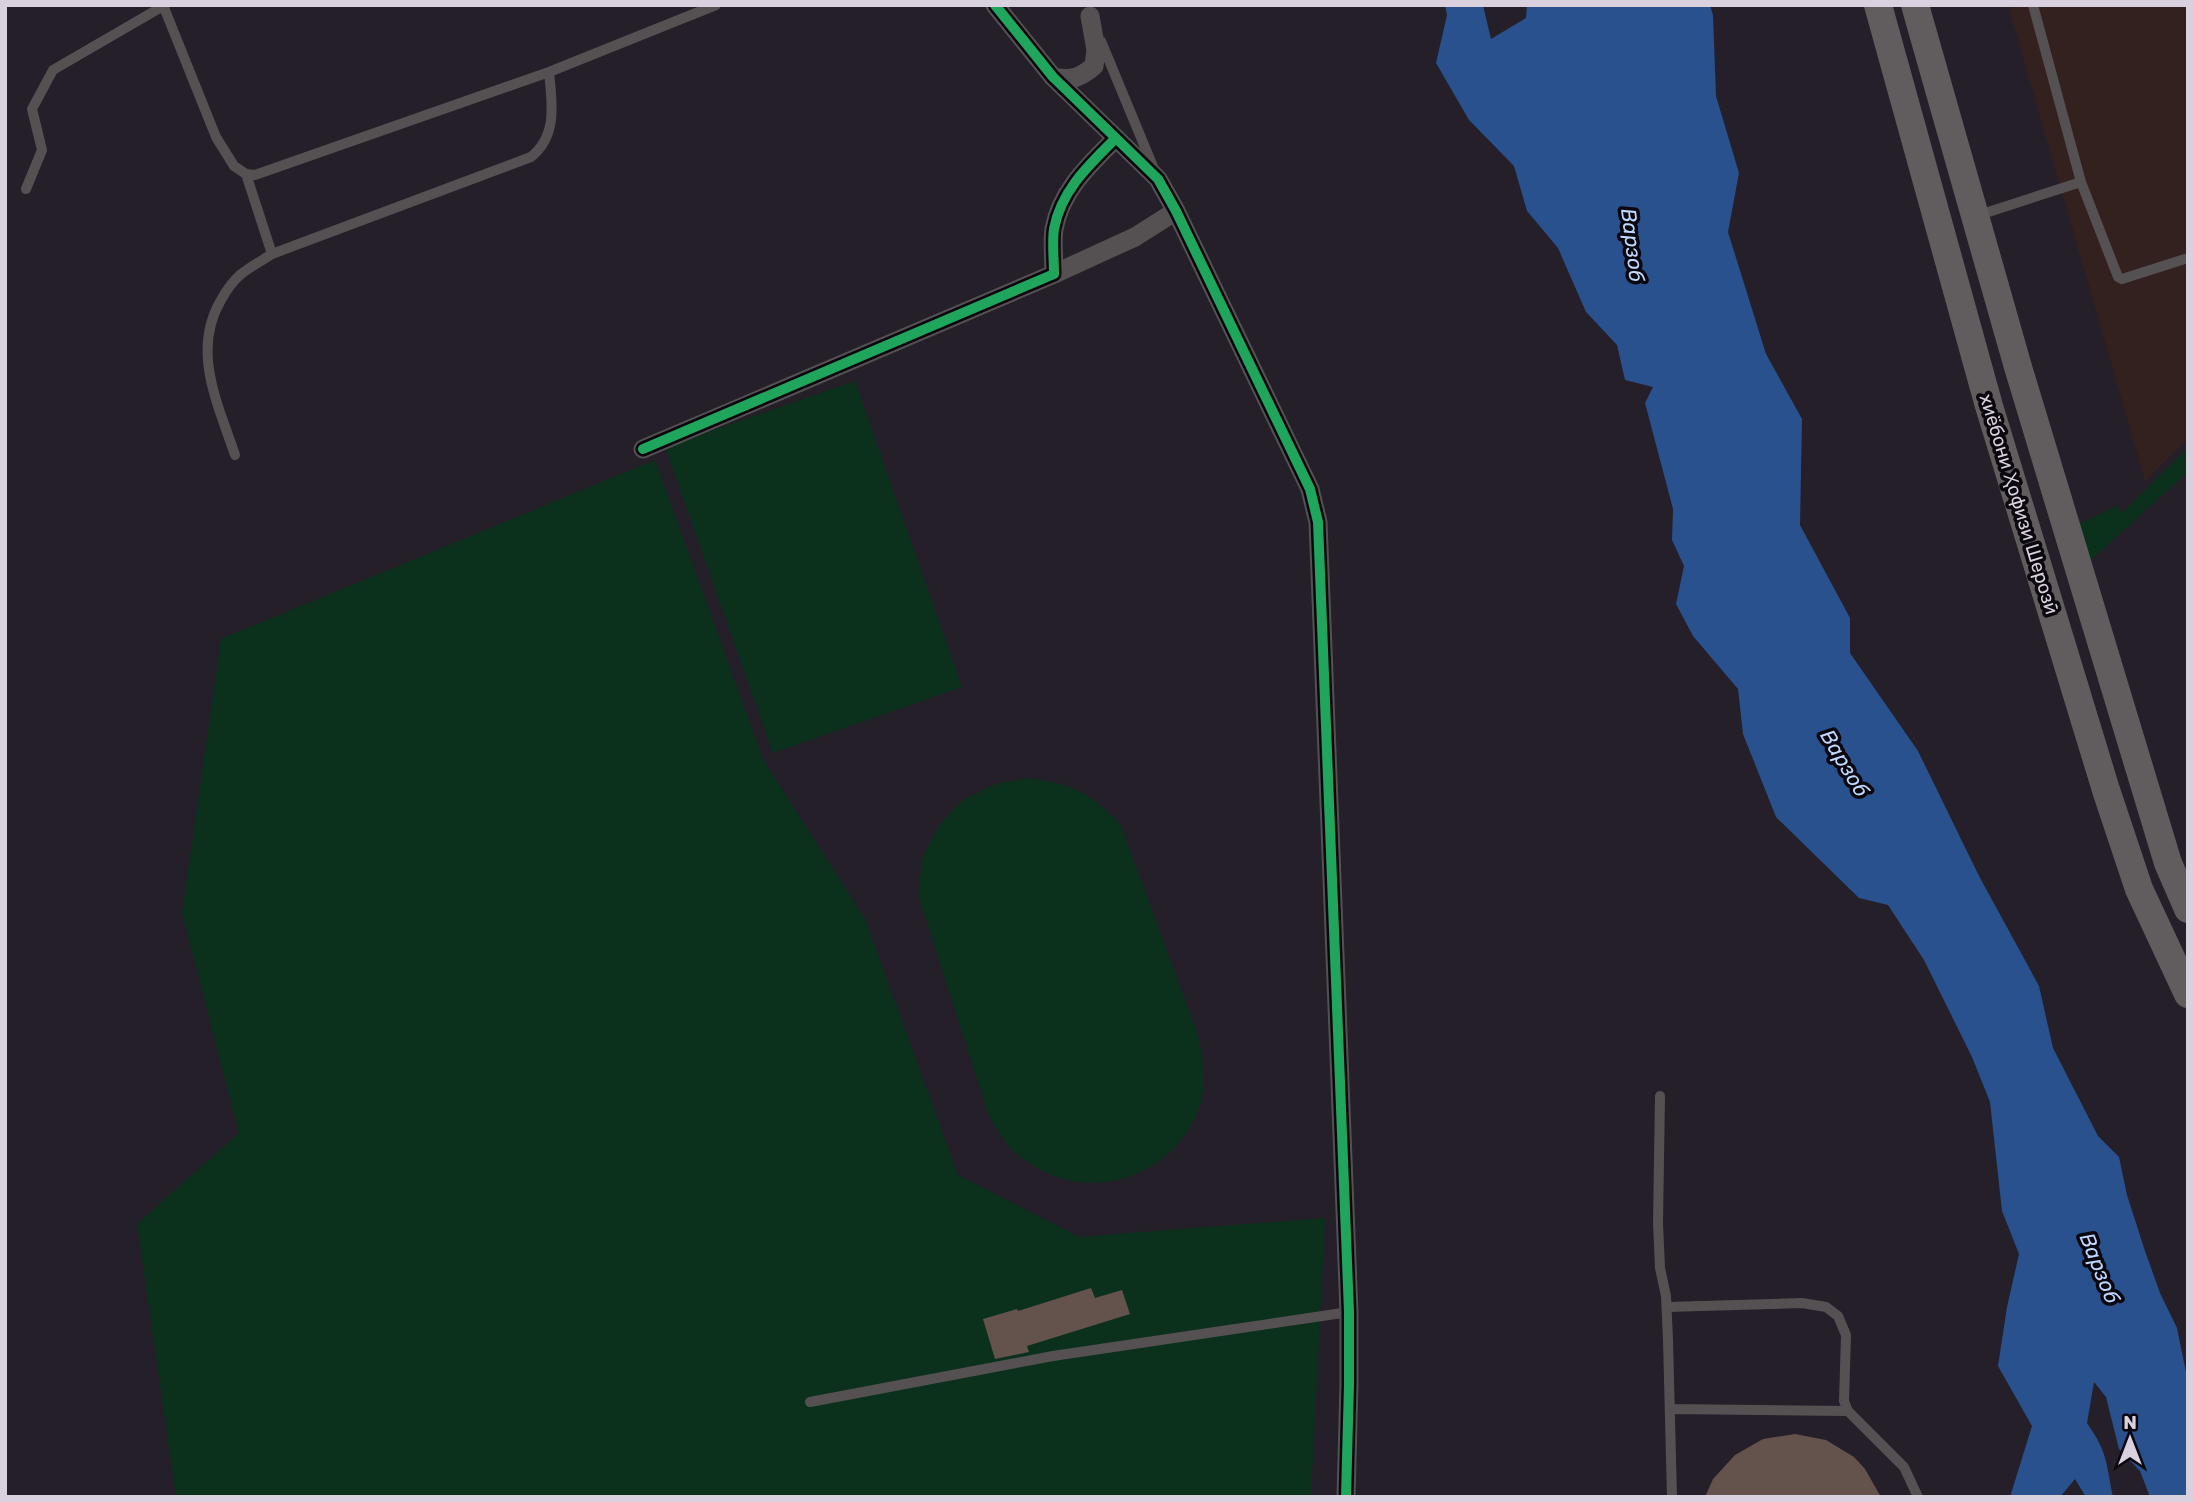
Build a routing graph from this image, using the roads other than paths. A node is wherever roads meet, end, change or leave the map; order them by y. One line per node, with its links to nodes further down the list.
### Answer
1 (164, 5): 11 (lane); 14 (lane)
2 (716, 5): 8 (lane)
3 (995, 5): 9 (street)
4 (1878, 5): 23 (main road, хиёбони Ҳофизи Шерозӣ)
5 (1915, 5): 16 (main road, хиёбони Ҳофизи Шерозӣ)
6 (2033, 5): 13 (lane)
7 (1088, 11): 9 (street); 12 (lane)
8 (549, 72): 11 (lane); 17 (lane)
9 (1054, 77): 10 (street)
10 (1116, 138): 12 (street); 19 (street)
11 (246, 174): 17 (lane)
12 (1158, 180): 15 (street)
13 (2081, 182): 16 (lane); 18 (lane)
14 (26, 189)
15 (1176, 211): 19 (street); 28 (street)
16 (1975, 216): 22 (main road, хиёбони Ҳофизи Шерозӣ)
17 (272, 254): 21 (lane)
18 (2188, 258)
19 (1054, 274): 20 (street)
20 (643, 449)
21 (235, 454)
22 (2143, 780): 23 (main road); 24 (main road, хиёбони Ҳофизи Шерозӣ)
23 (2106, 790): 25 (main road, хиёбони Ҳофизи Шерозӣ)
24 (2188, 909)
25 (2188, 994)
26 (1660, 1096): 27 (lane)
27 (1667, 1307): 30 (lane); 31 (lane)
28 (1349, 1312): 29 (lane); 32 (street)
29 (810, 1402)
30 (1670, 1409): 31 (lane); 33 (lane)
31 (1848, 1411): 34 (lane)
32 (1346, 1497)
33 (1672, 1497)
34 (1918, 1497)

